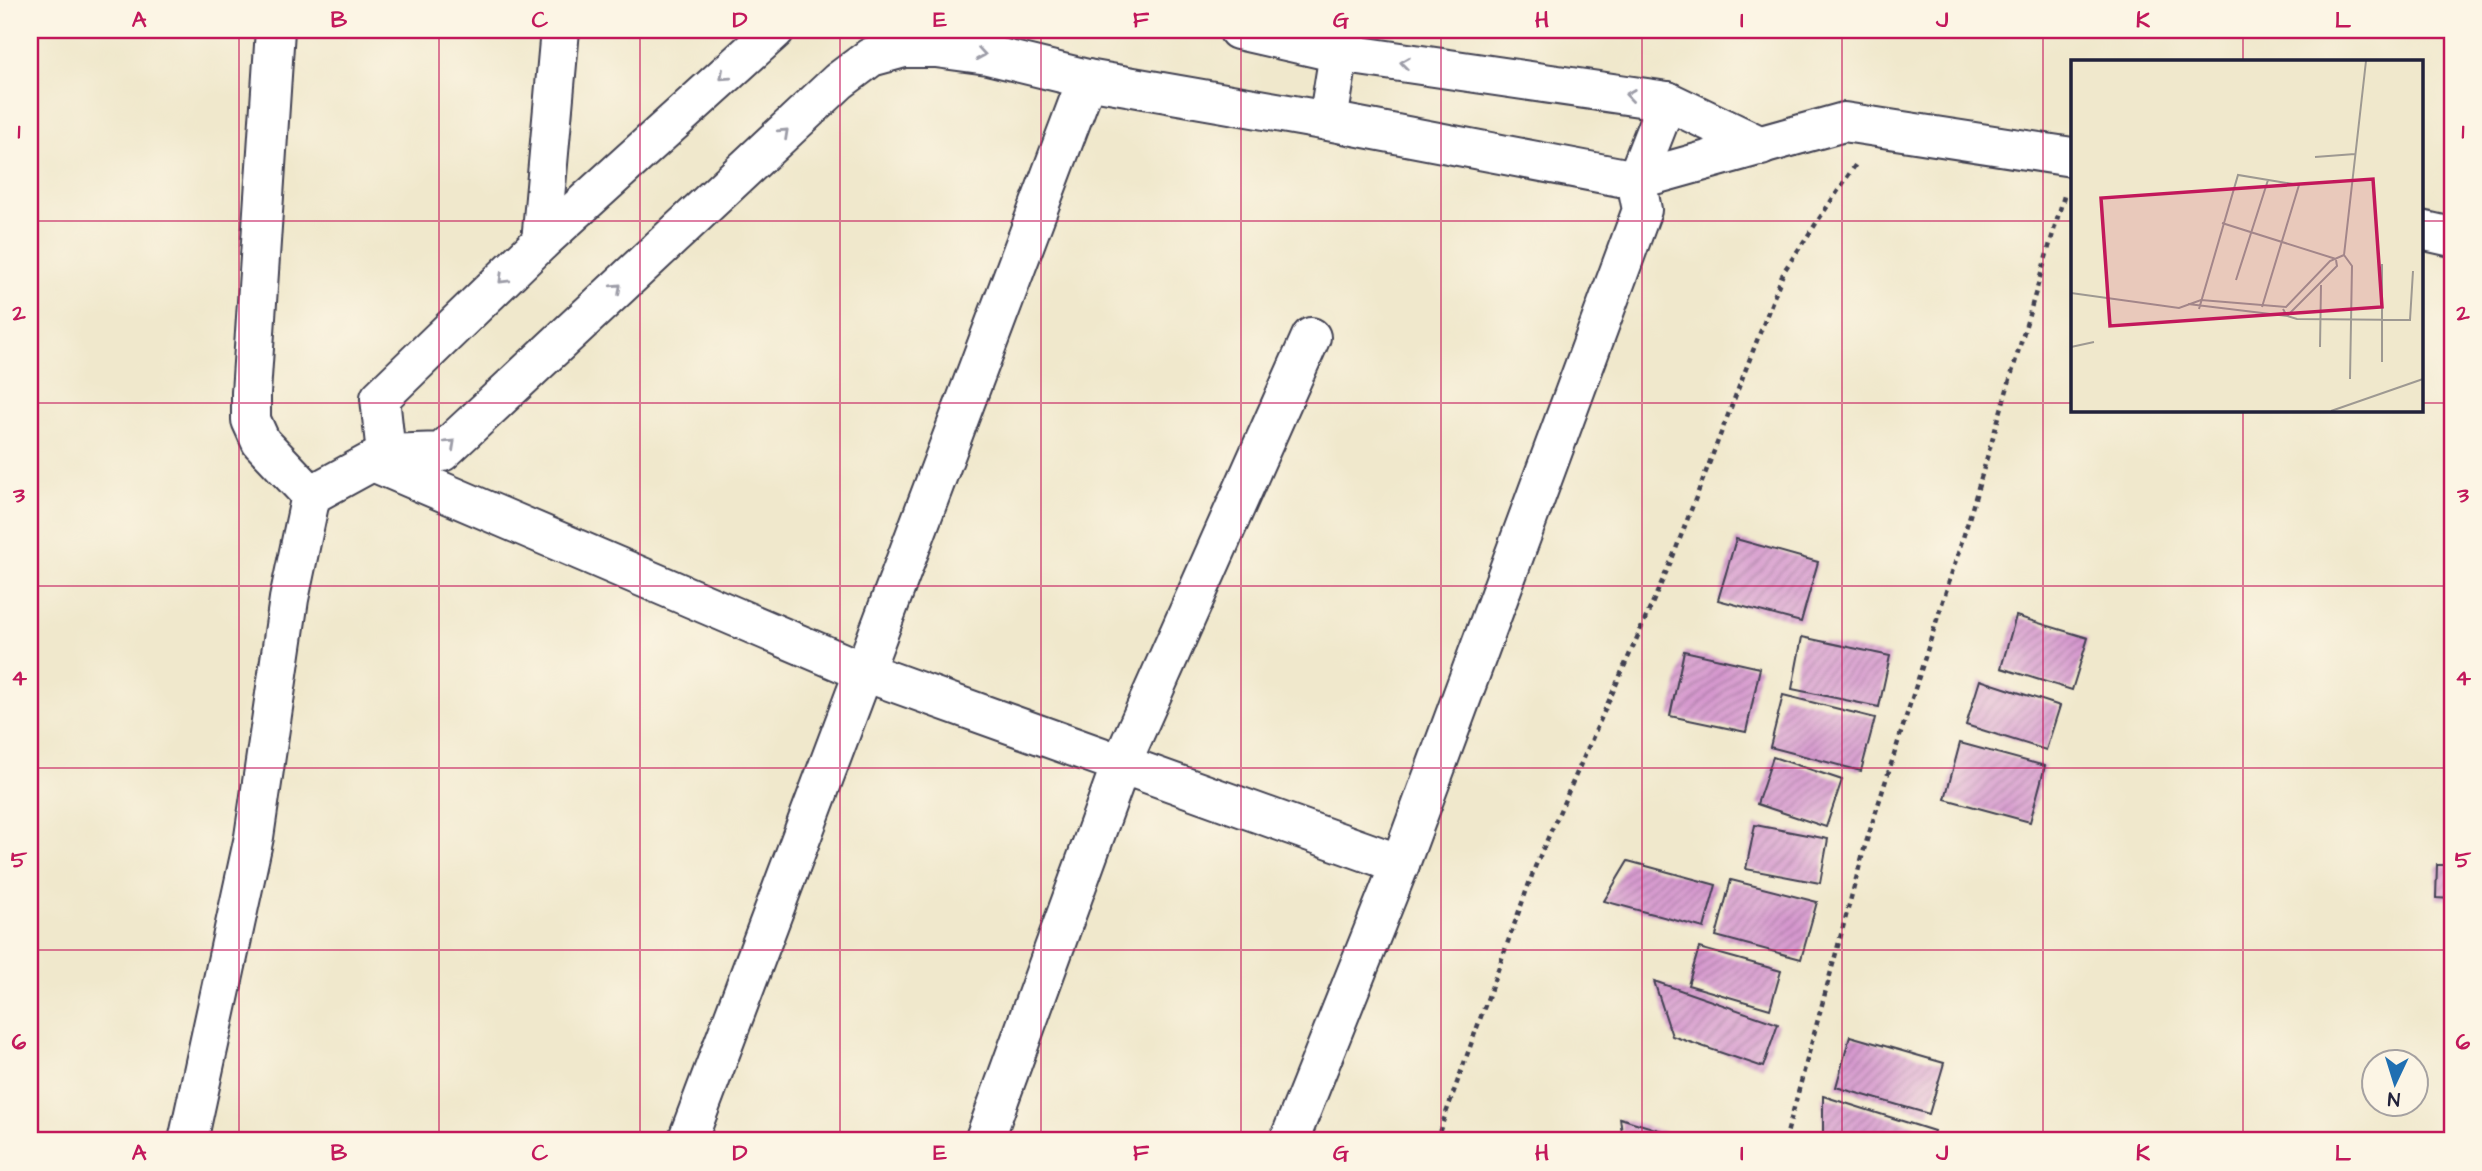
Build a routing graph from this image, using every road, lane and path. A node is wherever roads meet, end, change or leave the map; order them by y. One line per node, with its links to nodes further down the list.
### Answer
1 (275, 30): 20 (street)
2 (560, 30): 17 (street)
3 (775, 30): 17 (street, one-way to 17)
4 (1238, 30): 6 (street)
5 (900, 39): 7 (street, one-way to 7); 19 (street, one-way to 5)
6 (1339, 53): 8 (street, one-way to 6); 9 (street)
7 (1087, 79): 9 (street); 21 (street)
8 (1667, 101): 11 (street); 13 (street)
9 (1328, 121): 13 (street)
10 (1881, 127): 11 (street); 12 (street); 28 (path)
11 (1761, 146): 13 (street)
12 (2071, 157)
13 (1636, 180): 23 (street)
14 (2065, 194): 29 (path)
15 (2422, 230): 16 (street)
16 (2452, 237)
17 (541, 242): 19 (street, one-way to 19)
18 (1311, 337): 22 (street)
19 (380, 458): 20 (street); 21 (street)
20 (311, 495): 24 (street)
21 (862, 671): 22 (street); 25 (street)
22 (1121, 764): 23 (street); 26 (street)
23 (1400, 864): 27 (street)
24 (188, 1141)
25 (687, 1141)
26 (984, 1141)
27 (1289, 1141)
28 (1436, 1141)
29 (1785, 1141)

